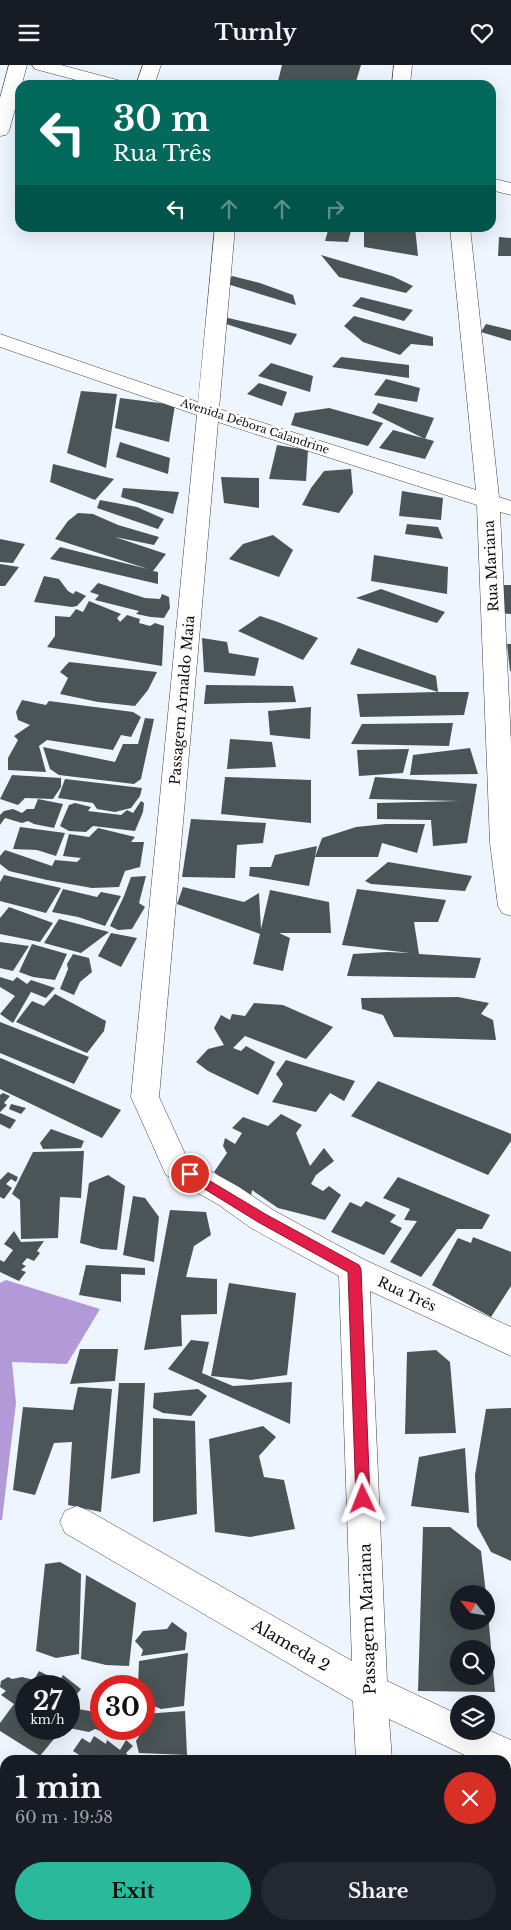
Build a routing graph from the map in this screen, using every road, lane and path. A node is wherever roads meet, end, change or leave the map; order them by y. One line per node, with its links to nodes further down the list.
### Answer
1 (18, 65): 8 (street)
2 (41, 65): 5 (street)
3 (152, 65): 6 (street)
4 (403, 65): 7 (street)
5 (96, 80)
6 (147, 80)
7 (402, 80)
8 (0, 131)
9 (496, 185): 10 (street)
10 (511, 189)
11 (225, 232): 14 (street, Passagem Arnaldo Maia)
12 (461, 232): 15 (street, Rua Mariana)
13 (0, 340): 14 (street, Avenida Débora Calandrine)
14 (208, 412): 15 (street, Avenida Débora Calandrine); 18 (street, Passagem Arnaldo Maia)
15 (488, 500): 16 (street, Avenida Débora Calandrine); 17 (street, Rua Mariana)
16 (511, 508)
17 (511, 906)
18 (176, 1166): 19 (street, Rua Três)
19 (354, 1269): 20 (street, Rua Três); 22 (street, Passagem Mariana)
20 (511, 1342)
21 (77, 1522): 22 (street, Alameda 2)
22 (370, 1691): 23 (street, Passagem Mariana); 24 (street, Alameda 2)
23 (374, 1755)
24 (503, 1755)

